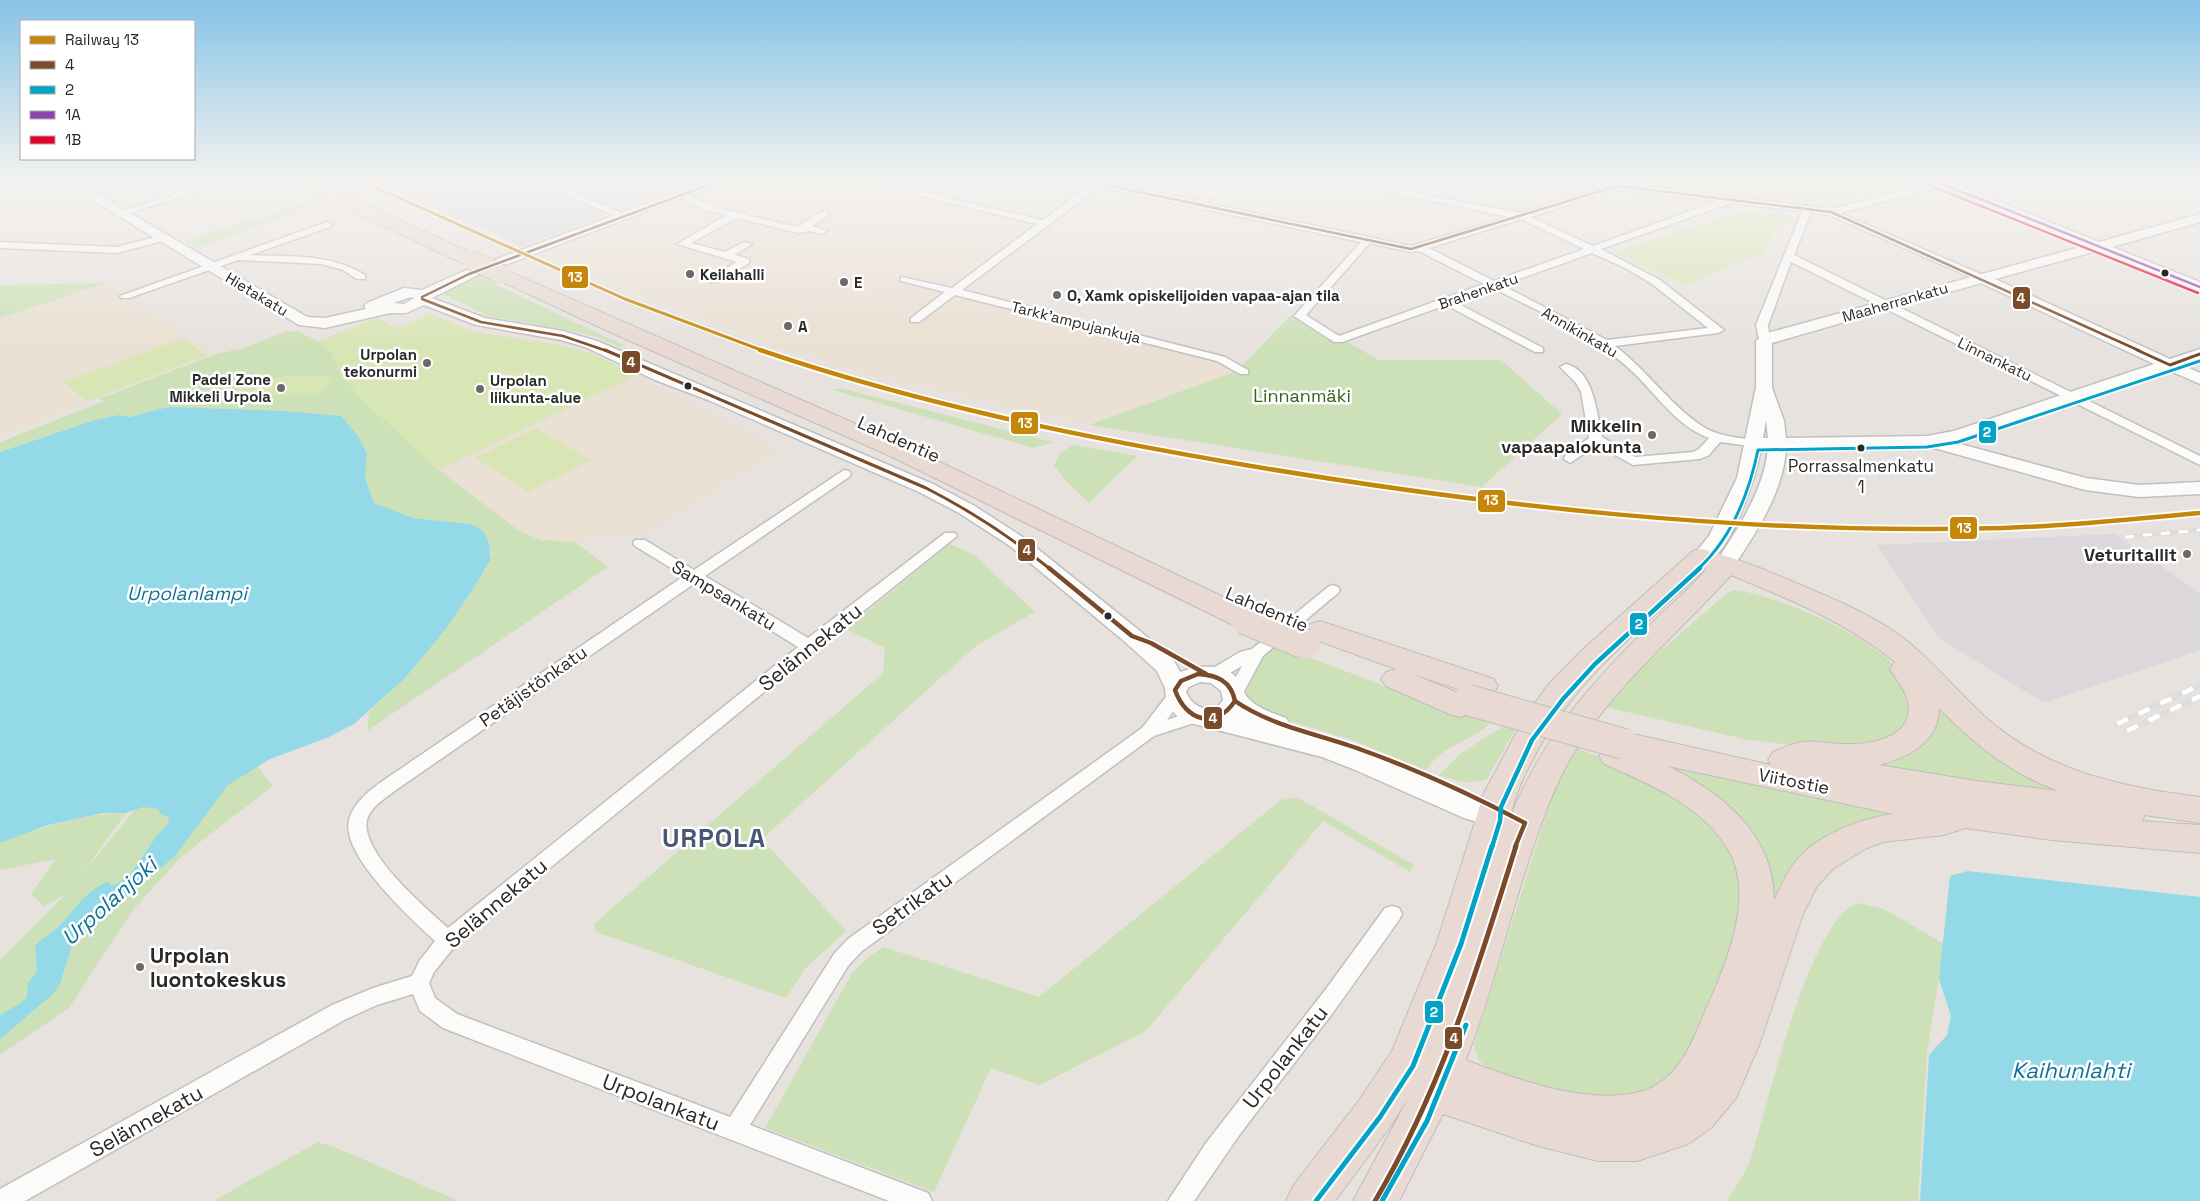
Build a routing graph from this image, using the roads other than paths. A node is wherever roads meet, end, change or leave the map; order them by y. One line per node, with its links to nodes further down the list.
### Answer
1 (160, 236): 16 (street, Hietakatu)
2 (296, 236): 24 (street)
3 (418, 236): 26 (highway, Lahdentie)
4 (424, 236): 26 (highway, Lahdentie)
5 (560, 236): 26 (street)
6 (697, 236): 23 (street)
7 (1027, 236): 34 (street)
8 (1350, 236): 17 (street)
9 (1458, 236): 21 (street)
10 (1566, 236): 22 (street)
11 (1630, 236): 22 (street, Brahenkatu)
12 (1797, 236): 25 (street)
13 (1886, 236): 30 (street)
14 (2073, 236): 20 (street)
15 (2138, 236): 20 (street, Maaherrankatu)
16 (163, 238): 19 (street); 27 (street, Hietakatu)
17 (1368, 240): 21 (street); 38 (street, Brahenkatu)
18 (747, 244): 23 (street)
19 (0, 245)
20 (2100, 247): 30 (street, Maaherrankatu); 33 (street)
21 (1420, 248): 32 (street, Annikinkatu)
22 (1594, 249): 32 (street, Brahenkatu); 43 (street)
23 (726, 256): 31 (street)
24 (236, 257): 27 (street); 28 (street)
25 (1789, 257): 39 (street, Linnankatu); 42 (street)
26 (475, 263): 36 (street); 37 (street, Hietakatu); 67 (highway, Lahdentie, bridge)
27 (210, 266): 35 (street); 37 (street, Hietakatu)
28 (361, 277)
29 (905, 278): 34 (street, Tarkk'ampujankuja)
30 (1981, 278): 39 (street, Maaherrankatu); 46 (street)
31 (714, 280)
32 (1496, 285): 38 (street, Brahenkatu); 43 (street, Annikinkatu)
33 (2200, 287)
34 (953, 291): 41 (street); 48 (street, Tarkk'ampujankuja)
35 (125, 296)
36 (422, 298): 37 (street); 40 (street)
37 (406, 300): 40 (street)
38 (1448, 302): 44 (street)
39 (1886, 305): 42 (street, Maaherrankatu); 51 (street, Linnankatu)
40 (446, 308): 66 (street)
41 (915, 320)
42 (1764, 341): 50 (street)
43 (1605, 344): 52 (street, Annikinkatu)
44 (1539, 350)
45 (2200, 354): 46 (street)
46 (2170, 365): 49 (street); 51 (street)
47 (1566, 367): 53 (street)
48 (1244, 372)
49 (2200, 379)
50 (1764, 387): 55 (street); 56 (street)
51 (2072, 397): 54 (street); 58 (street, Linnankatu)
52 (1717, 438): 53 (street); 56 (street, Annikinkatu)
53 (1596, 439): 57 (street)
54 (1927, 441): 55 (street); 60 (street)
55 (1777, 443): 56 (street); 63 (street)
56 (1753, 444): 63 (street)
57 (1570, 459)
58 (2200, 461)
59 (844, 474): 64 (street, Petäjistönkatu)
60 (2200, 488)
61 (950, 536): 68 (street, Selännekatu)
62 (640, 543): 64 (street, Sampsankatu)
63 (1716, 564): 77 (highway); 79 (highway); 81 (highway)
64 (693, 576): 68 (street, Sampsankatu); 85 (street, Petäjistönkatu)
65 (1333, 590): 69 (street)
66 (1132, 636): 70 (street); 71 (street)
67 (1312, 638): 73 (highway, Lahdentie); 73 (highway, Lahdentie)
68 (809, 646): 85 (street, Selännekatu)
69 (1257, 653): 70 (street); 72 (street)
70 (1210, 675): 71 (street); 72 (street)
71 (1175, 692): 74 (street); 75 (street, Setrikatu)
72 (1235, 697): 74 (street); 78 (street)
73 (1470, 697): 76 (highway)
74 (1199, 717): 75 (street, Setrikatu); 78 (street)
75 (1148, 732): 88 (street, Setrikatu)
76 (1626, 743): 77 (highway, Viitostie); 80 (highway, Viitostie); 87 (highway)
77 (1784, 760): 82 (highway, Viitostie)
78 (1412, 777): 81 (street)
79 (2200, 810)
80 (1965, 815): 83 (highway, Viitostie); 87 (highway)
81 (1505, 816): 87 (highway)
82 (2200, 820)
83 (2200, 839)
84 (1392, 914): 91 (street, Urpolankatu)
85 (448, 940): 86 (street, Selännekatu)
86 (419, 983): 88 (street, Urpolankatu); 89 (street, Selännekatu)
87 (1427, 1074): 92 (highway); 93 (highway)
88 (734, 1130): 90 (street, Urpolankatu)
89 (2, 1201)
90 (920, 1201)
91 (1180, 1201)
92 (1308, 1201)
93 (1376, 1201)

